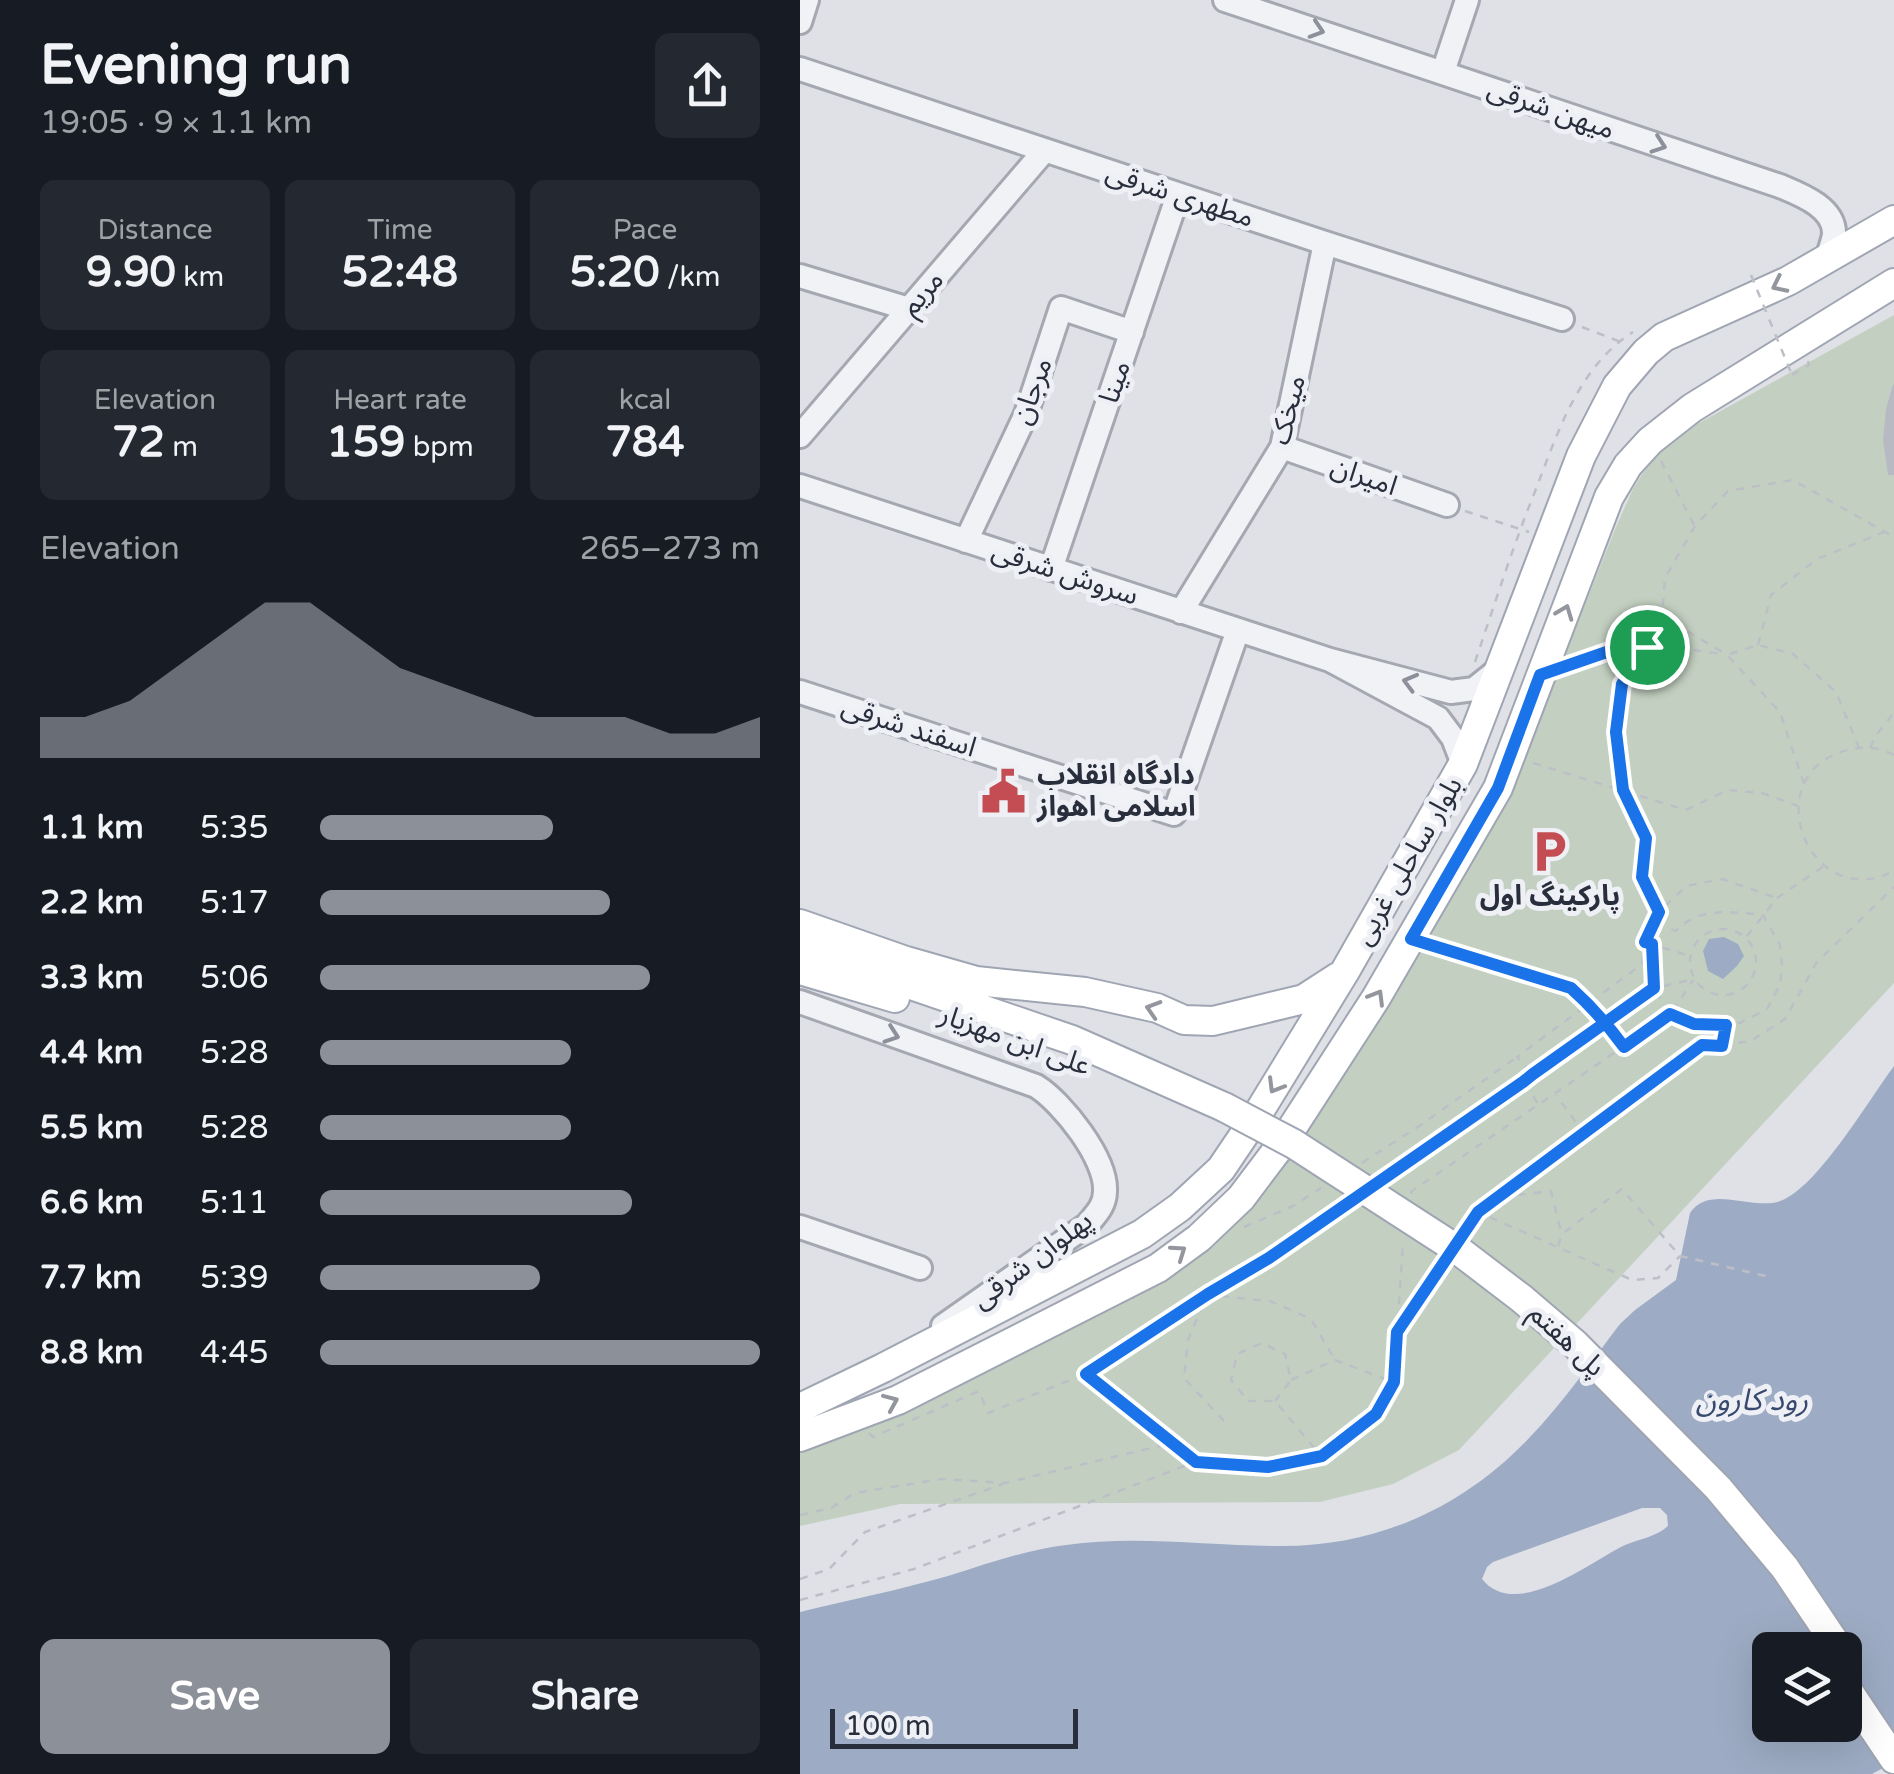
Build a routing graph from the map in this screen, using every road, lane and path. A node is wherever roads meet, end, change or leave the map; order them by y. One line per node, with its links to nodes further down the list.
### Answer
1 (808, 0): 4 (street)
2 (1225, 0): 6 (street, میهن شرقی, one-way to 6)
3 (1467, 0): 6 (street)
4 (800, 22)
5 (800, 69): 7 (street, مطهری شرقی)
6 (1443, 72): 11 (street, میهن شرقی, one-way to 11)
7 (1045, 150): 8 (street, مطهری شرقی); 15 (street, مریم)
8 (1178, 194): 10 (street, مطهری شرقی); 17 (street, مینا)
9 (1894, 220): 11 (main road, بلوار ساحلی غربی)
10 (1325, 243): 16 (street, مطهری شرقی); 22 (street, میخک)
11 (1827, 259): 18 (main road, بلوار ساحلی غربی, one-way to 18)
12 (800, 276): 15 (street)
13 (1752, 276): 19 (path, bridge)
14 (1894, 283): 21 (main road, بلوار ساحلی غربی)
15 (909, 309): 20 (street, مریم)
16 (1562, 318): 18 (path)
17 (1132, 332): 29 (street, مرجان); 30 (street, مینا)
18 (1646, 352): 28 (main road, بلوار ساحلی غربی)
19 (1809, 365)
20 (800, 436)
21 (1650, 441): 25 (path); 40 (main road, بلوار ساحلی غربی, one-way to 21)
22 (1282, 448): 24 (street, امیران); 31 (street, میخک)
23 (800, 486): 29 (street, سروش شرقی)
24 (1447, 505): 28 (path)
25 (1695, 526): 26 (path); 32 (path)
26 (1885, 531): 27 (path); 34 (path)
27 (1894, 537)
28 (1549, 539): 39 (main road, بلوار ساحلی غربی)
29 (966, 540): 30 (street, سروش شرقی)
30 (1051, 569): 31 (street, سروش شرقی)
31 (1181, 612): 33 (street, سروش شرقی)
32 (1662, 616): 36 (path); 37 (path)
33 (1238, 630): 38 (street, سروش شرقی); 41 (street, اسفند شرقی)
34 (1758, 644): 37 (path); 43 (path)
35 (1647, 647): 36 (path); 40 (path); 49 (path)
36 (1656, 648): 37 (path)
37 (1727, 655): 48 (path)
38 (1330, 660): 39 (street, one-way to 38); 47 (street)
39 (1499, 669): 47 (main road, بلوار ساحلی غربی)
40 (1540, 675): 46 (main road, بلوار ساحلی غربی)
41 (800, 692)
42 (1894, 713): 44 (path)
43 (1859, 748): 44 (path); 48 (path)
44 (1870, 748): 45 (path)
45 (1894, 755)
46 (1510, 756): 49 (path); 60 (main road, بلوار ساحلی غربی)
47 (1463, 764): 66 (main road, بلوار ساحلی غربی)
48 (1804, 784): 50 (path)
49 (1623, 790): 50 (path); 55 (path)
50 (1798, 806): 51 (path)
51 (1824, 866): 52 (path); 54 (path)
52 (1894, 871)
53 (1894, 887): 73 (path)
54 (1777, 898): 55 (path); 56 (path)
55 (1659, 912): 58 (path)
56 (1763, 915): 58 (path); 59 (path); 72 (path)
57 (800, 924): 66 (main road, one-way to 57)
58 (1654, 924): 61 (path)
59 (1746, 937): 64 (path); 67 (path)
60 (1411, 939): 70 (path); 106 (main road, بلوار ساحلی غربی, one-way to 60)
61 (1645, 942): 62 (path); 70 (path)
62 (1652, 944): 64 (path); 68 (path)
63 (800, 947): 79 (main road)
64 (1690, 956): 67 (path)
65 (800, 970): 79 (main road, علی ابن مهزیار)
66 (1344, 973): 98 (main road, بلوار ساحلی غربی, one-way to 98)
67 (1694, 979): 68 (path); 71 (path)
68 (1654, 988): 71 (path); 75 (path)
69 (800, 1002): 98 (street, پهلوان شرقی, one-way to 98)
70 (1588, 1004): 74 (path); 75 (path)
71 (1670, 1014): 72 (path); 74 (path)
72 (1726, 1025): 73 (path)
73 (1722, 1046): 80 (path)
74 (1624, 1047): 77 (path)
75 (1533, 1074): 76 (path)
76 (1523, 1082): 78 (path); 81 (path)
77 (1556, 1095): 78 (path); 80 (path)
78 (1540, 1105): 84 (path)
79 (1224, 1116): 114 (main road, پل هفتم); 115 (main road, پل هفتم, bridge)
80 (1584, 1132): 82 (path)
81 (1380, 1181)
82 (1498, 1197): 85 (path); 89 (path)
83 (1348, 1203): 95 (path)
84 (1408, 1209)
85 (1478, 1212): 87 (path); 90 (path)
86 (800, 1227): 93 (street)
87 (1468, 1227)
88 (1405, 1228): 96 (path)
89 (1562, 1234): 90 (path); 91 (path)
90 (1558, 1247): 91 (path)
91 (1680, 1256): 94 (path)
92 (1448, 1257): 96 (path)
93 (920, 1268)
94 (1770, 1276)
95 (1208, 1294): 97 (path); 99 (path); 104 (path)
96 (1397, 1332): 101 (path)
97 (1335, 1360): 100 (path); 101 (path)
98 (882, 1368): 103 (main road, بلوار ساحلی غربی)
99 (1086, 1374): 105 (path); 107 (path)
100 (1291, 1380): 102 (path); 102 (path)
101 (1394, 1382): 108 (path)
102 (1275, 1401): 108 (path)
103 (800, 1408)
104 (1224, 1421)
105 (863, 1428)
106 (800, 1437)
107 (1172, 1443): 109 (path); 110 (path)
108 (1322, 1456): 109 (path)
109 (1196, 1462): 113 (path)
110 (1005, 1483): 111 (path); 112 (path)
111 (800, 1515)
112 (800, 1579)
113 (800, 1600)
114 (1808, 1632)
115 (1828, 1632)
116 (1862, 1683): 118 (main road)
117 (1862, 1711): 119 (main road)
118 (1894, 1730)
119 (1894, 1759)

